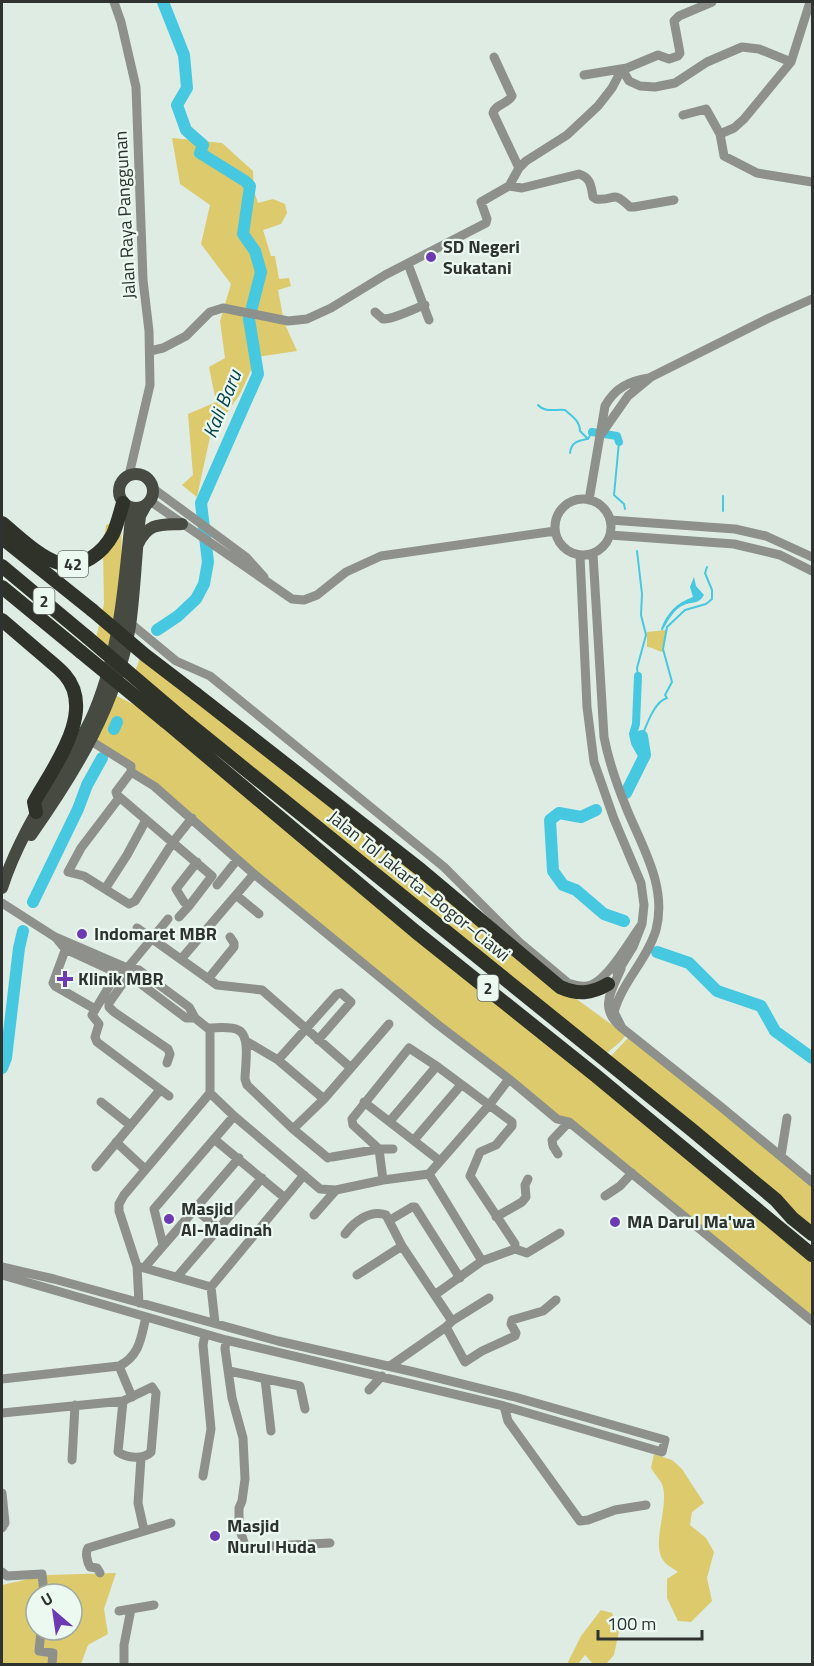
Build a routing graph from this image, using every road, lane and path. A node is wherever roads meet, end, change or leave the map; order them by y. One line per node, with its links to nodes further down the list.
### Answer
1 (114, 2): 19 (street, Jalan Raya Panggunan)
2 (708, 2): 6 (street)
3 (810, 2): 5 (street)
4 (494, 57): 10 (street)
5 (791, 62): 6 (street); 9 (street)
6 (622, 69): 7 (street); 10 (street)
7 (584, 75)
8 (683, 115): 9 (street)
9 (720, 134): 11 (street)
10 (519, 168): 12 (street)
11 (813, 182)
12 (509, 186): 13 (street); 14 (street)
13 (674, 200)
14 (408, 264): 16 (street); 19 (street)
15 (813, 299): 20 (street)
16 (425, 305): 17 (street); 18 (street)
17 (375, 312)
18 (429, 320)
19 (150, 351): 24 (street, Jalan Raya Panggunan)
20 (651, 377): 21 (street); 22 (street)
21 (610, 397): 22 (street); 23 (street)
22 (620, 407): 23 (street)
23 (602, 433): 26 (street)
24 (129, 475): 25 (main road); 27 (main road)
25 (150, 498): 27 (main road); 29 (street); 34 (main road)
26 (590, 500): 28 (street); 31 (street)
27 (128, 506): 30 (highway, 42); 47 (main road)
28 (610, 520): 32 (street); 37 (street)
29 (186, 521): 34 (main road); 41 (street); 41 (street)
30 (2, 523)
31 (555, 531): 36 (street); 41 (street)
32 (610, 536): 35 (street); 39 (street)
33 (2, 538): 74 (highway, 42, bridge)
34 (136, 549): 43 (main road)
35 (593, 554): 36 (street); 51 (street)
36 (580, 556): 52 (street)
37 (813, 556)
38 (2, 566): 129 (highway, Jalan Tol Jakarta–Bogor–Ciawi / 2, bridge)
39 (813, 571)
40 (2, 587): 133 (highway, Jalan Tol Jakarta–Bogor–Ciawi / 2, bridge)
41 (276, 590)
42 (2, 620): 47 (highway)
43 (135, 627): 44 (main road); 65 (street)
44 (94, 742): 45 (street); 47 (main road)
45 (131, 769): 46 (street); 48 (street)
46 (120, 798): 49 (street); 58 (street)
47 (40, 814): 56 (main road)
48 (192, 818): 50 (street); 53 (street)
49 (146, 820): 50 (street); 58 (street)
50 (173, 842): 54 (street); 58 (street)
51 (642, 843): 52 (street); 78 (street)
52 (628, 849): 65 (street)
53 (237, 860): 55 (street); 57 (street)
54 (197, 862): 61 (street); 61 (street)
55 (254, 874): 59 (street); 86 (street)
56 (4, 877)
57 (217, 885)
58 (105, 889)
59 (236, 895): 62 (street); 70 (street)
60 (3, 903): 69 (street)
61 (189, 906): 63 (street)
62 (259, 914)
63 (179, 917)
64 (168, 920): 68 (street)
65 (642, 924): 71 (street)
66 (137, 928): 68 (street)
67 (230, 937): 73 (street)
68 (153, 938): 70 (street); 72 (street)
69 (67, 945): 72 (street); 75 (street)
70 (182, 958): 73 (street)
71 (621, 969): 74 (street); 78 (street)
72 (124, 973): 75 (street); 77 (street); 83 (street)
73 (208, 979): 79 (street)
74 (608, 984)
75 (95, 1009): 88 (street)
76 (389, 1024): 85 (street)
77 (209, 1028): 81 (street); 89 (street)
78 (622, 1028): 107 (street)
79 (306, 1030): 80 (street); 80 (street); 82 (street)
80 (318, 1040): 85 (street)
81 (246, 1041): 82 (street); 100 (street)
82 (278, 1060): 91 (street)
83 (167, 1063)
84 (438, 1067): 87 (street); 93 (street); 97 (street)
85 (351, 1068): 91 (street)
86 (509, 1079): 94 (street); 98 (street)
87 (461, 1085): 94 (street); 102 (street)
88 (160, 1090): 90 (street); 99 (street)
89 (210, 1093): 95 (street); 111 (street)
90 (169, 1096)
91 (324, 1099): 100 (street)
92 (101, 1102): 99 (street)
93 (364, 1102): 97 (street); 104 (street)
94 (490, 1104): 109 (street); 124 (street)
95 (234, 1116): 101 (street); 114 (street)
96 (787, 1118): 107 (street)
97 (390, 1120): 102 (street)
98 (569, 1122): 106 (street); 112 (street)
99 (130, 1125): 103 (street)
100 (293, 1129): 104 (street)
101 (214, 1140): 108 (street); 130 (street)
102 (414, 1140): 109 (street)
103 (116, 1142): 110 (street); 111 (street)
104 (380, 1149): 105 (street); 117 (street)
105 (393, 1149)
106 (558, 1154)
107 (781, 1156): 118 (street)
108 (239, 1158): 115 (street); 122 (street)
109 (440, 1161): 113 (street)
110 (96, 1167)
111 (145, 1169): 136 (street)
112 (632, 1173): 120 (street); 148 (street)
113 (429, 1174): 117 (street); 134 (street)
114 (304, 1175): 119 (street); 121 (street)
115 (262, 1179): 121 (street); 126 (street)
116 (528, 1179): 124 (street)
117 (383, 1180): 119 (street)
118 (813, 1182)
119 (336, 1190): 123 (street)
120 (605, 1196)
121 (285, 1198): 142 (street)
122 (195, 1209): 126 (street); 130 (street)
123 (314, 1215)
124 (496, 1217): 132 (street)
125 (390, 1220): 128 (street); 131 (street); 140 (street)
126 (218, 1228): 139 (street)
127 (561, 1233): 132 (street)
128 (345, 1234)
129 (813, 1234)
130 (163, 1245): 136 (street)
131 (402, 1246): 138 (street); 143 (street)
132 (515, 1249): 134 (street)
133 (813, 1255)
134 (482, 1261): 140 (street)
135 (2, 1267): 141 (street)
136 (141, 1267): 139 (street); 146 (street)
137 (2, 1275): 141 (street)
138 (357, 1275)
139 (177, 1277): 142 (street)
140 (460, 1278): 143 (street)
141 (53, 1284): 146 (street); 147 (street)
142 (211, 1287): 149 (street)
143 (436, 1294): 150 (street)
144 (489, 1298): 150 (street)
145 (556, 1300): 150 (street)
146 (139, 1303): 149 (street)
147 (146, 1317): 151 (street); 155 (street)
148 (813, 1321)
149 (215, 1323): 153 (street)
150 (449, 1324): 156 (street)
151 (205, 1334): 152 (street); 170 (street)
152 (226, 1340): 154 (street); 157 (street)
153 (278, 1341): 154 (street); 156 (street)
154 (275, 1352): 158 (street)
155 (119, 1366): 159 (street); 162 (street)
156 (390, 1366): 164 (street)
157 (228, 1371): 160 (street); 176 (street)
158 (382, 1376): 161 (street); 164 (street)
159 (2, 1379)
160 (265, 1379): 165 (street); 167 (street)
161 (369, 1390)
162 (127, 1399): 163 (street); 168 (street); 168 (street)
163 (75, 1405): 166 (street); 169 (street)
164 (504, 1406): 172 (street)
165 (306, 1409)
166 (2, 1413)
167 (271, 1431)
168 (141, 1458): 175 (street)
169 (72, 1460)
170 (204, 1476)
171 (2, 1493): 173 (street)
172 (646, 1505)
173 (2, 1521)
174 (171, 1523): 175 (street)
175 (144, 1530): 178 (street)
176 (330, 1543)
177 (2, 1572): 179 (street)
178 (100, 1573)
179 (43, 1582)
180 (154, 1605): 181 (street)
181 (131, 1609): 182 (street); 185 (street)
182 (119, 1611)
183 (40, 1642): 184 (street)
184 (52, 1665)
185 (124, 1665)

